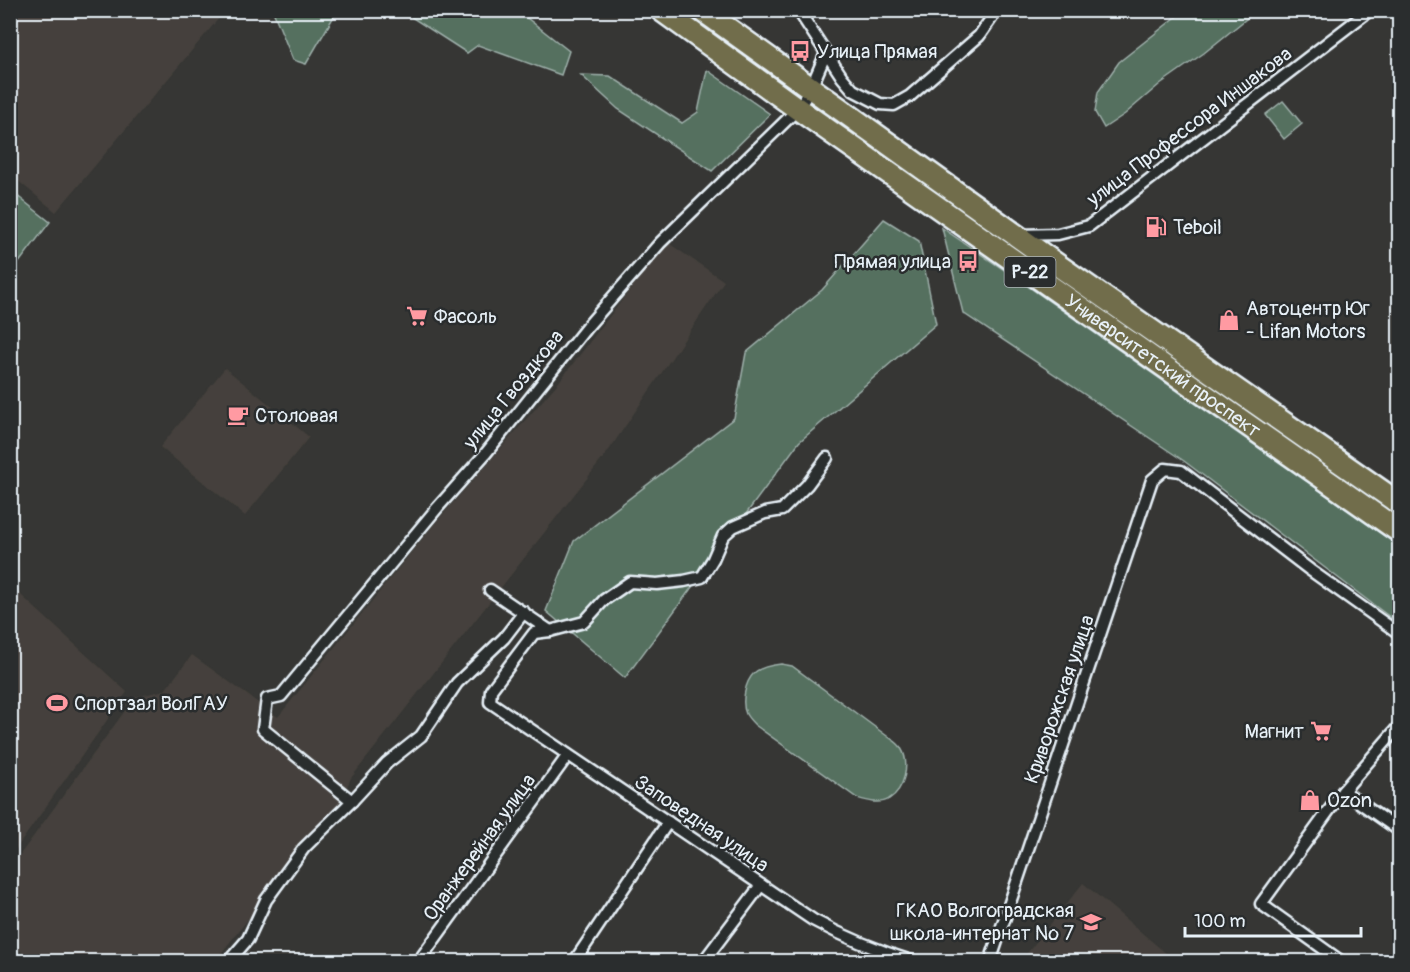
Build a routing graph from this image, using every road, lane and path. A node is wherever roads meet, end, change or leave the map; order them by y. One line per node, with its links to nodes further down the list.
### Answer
1 (661, 10): 8 (highway, Университетский проспект / Р-22)
2 (702, 10): 7 (highway, Университетский проспект / Р-22)
3 (798, 10): 6 (street)
4 (1370, 10): 9 (street, улица Профессора Иншакова)
5 (996, 11): 6 (street)
6 (826, 53): 7 (street, улица Гвоздкова)
7 (811, 88): 8 (street, улица Гвоздкова); 9 (highway, Университетский проспект / Р-22)
8 (798, 109): 12 (highway, Университетский проспект / Р-22); 20 (street, улица Гвоздкова)
9 (1016, 235): 11 (highway, Университетский проспект / Р-22)
10 (826, 458): 15 (street)
11 (1400, 504)
12 (1400, 532)
13 (490, 590): 14 (street)
14 (524, 612): 15 (street); 20 (street)
15 (550, 631): 18 (street, Заповедная улица)
16 (1400, 634): 29 (street, Криворожская улица)
17 (1400, 725): 19 (street)
18 (568, 754): 21 (street, Заповедная улица); 25 (street, Оранжерейная улица)
19 (1343, 791): 22 (street); 30 (street)
20 (352, 801): 24 (street)
21 (668, 822): 23 (street, Заповедная улица); 26 (street)
22 (1400, 831)
23 (761, 885): 27 (street); 28 (street, Заповедная улица)
24 (228, 962)
25 (418, 962)
26 (574, 962)
27 (703, 962)
28 (914, 962)
29 (990, 962)
30 (1342, 962)

